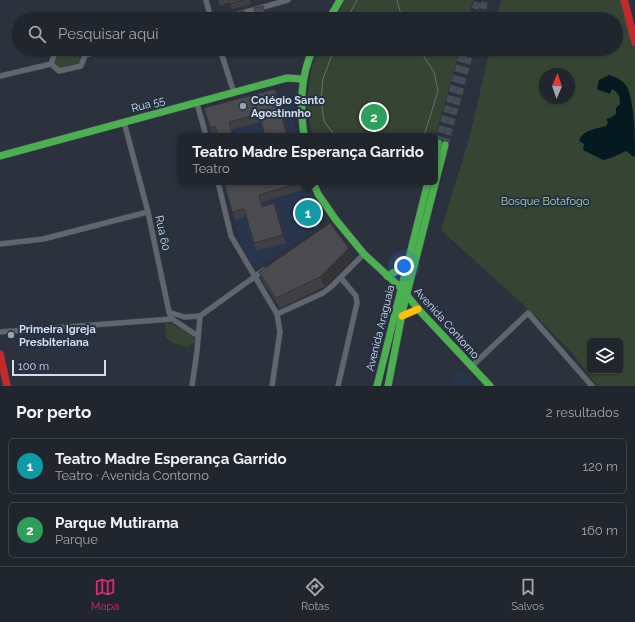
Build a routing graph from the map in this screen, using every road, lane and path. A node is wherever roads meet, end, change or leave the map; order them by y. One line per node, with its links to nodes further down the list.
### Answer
1 (206, 0): 5 (street)
2 (288, 0): 6 (street)
3 (340, 0): 7 (street)
4 (624, 0): 8 (street)
5 (209, 12)
6 (246, 12)
7 (333, 12)
8 (635, 42)
9 (54, 56): 13 (street)
10 (85, 56): 13 (street)
11 (222, 56): 16 (street)
12 (310, 56): 15 (street)
13 (51, 64): 14 (street)
14 (0, 76)
15 (302, 79): 16 (street, Rua 55); 20 (street)
16 (234, 93): 17 (street, Rua 55)
17 (197, 103): 18 (street, Rua 55); 19 (street)
18 (124, 122): 22 (street, Rua 55); 28 (street, Rua 60)
19 (205, 133)
20 (304, 133)
21 (438, 151): 23 (street, Avenida Araguaia)
22 (0, 156)
23 (438, 161)
24 (219, 185): 34 (street)
25 (314, 185): 30 (street, Avenida Contorno)
26 (427, 185): 31 (street, Avenida Araguaia)
27 (433, 185): 37 (street, Avenida Araguaia)
28 (148, 212): 29 (street); 39 (street, Rua 60)
29 (0, 244)
30 (364, 254): 33 (street, Avenida Contorno); 35 (street)
31 (408, 263): 33 (street); 36 (street, Avenida Araguaia)
32 (267, 268): 34 (street)
33 (387, 276): 36 (street, Avenida Contorno)
34 (255, 277): 40 (street); 41 (street)
35 (341, 278): 40 (street); 51 (street)
36 (402, 288): 37 (street, Avenida Contorno); 52 (street, Avenida Araguaia)
37 (407, 296): 38 (street, Avenida Contorno); 42 (street, Avenida Araguaia)
38 (418, 309): 42 (street); 47 (street, Avenida Contorno)
39 (169, 312): 41 (street); 43 (street, Rua 60)
40 (277, 314): 50 (street)
41 (200, 316): 45 (street)
42 (402, 316): 53 (street, Avenida Araguaia)
43 (172, 319): 44 (street); 45 (street)
44 (0, 332)
45 (198, 336): 49 (street)
46 (0, 354): 48 (street)
47 (471, 367): 54 (street, Avenida Contorno); 55 (street)
48 (8, 386)
49 (192, 386)
50 (272, 386)
51 (338, 386)
52 (377, 386)
53 (388, 386)
54 (490, 386)
55 (592, 386)

